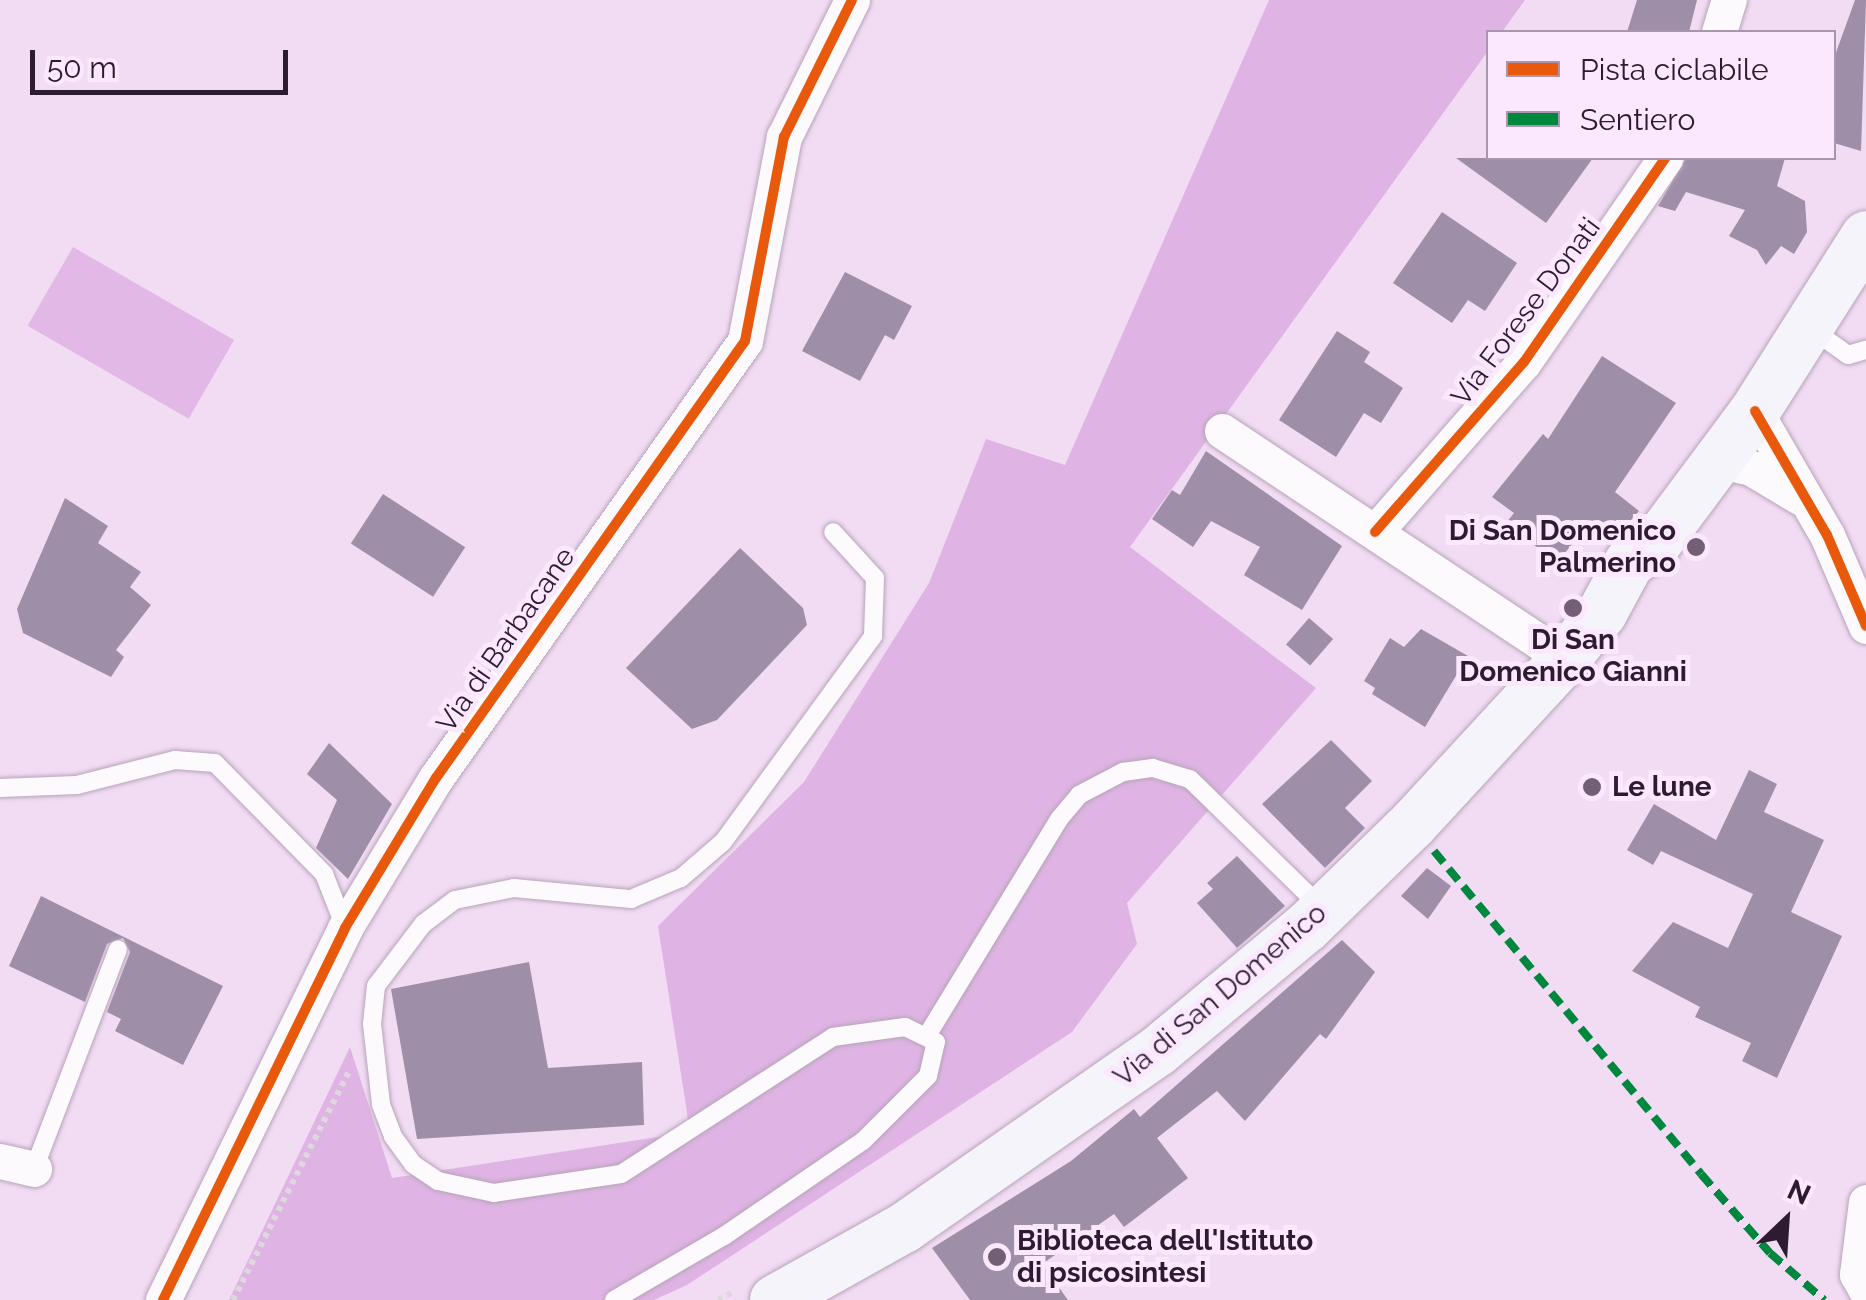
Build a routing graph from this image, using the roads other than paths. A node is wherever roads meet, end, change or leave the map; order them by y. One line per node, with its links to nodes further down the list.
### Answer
1 (852, 0): 18 (street, Via di Barbacane)
2 (1729, 0): 3 (street)
3 (1720, 30)
4 (1664, 160): 13 (street, Via Forese Donati)
5 (1866, 236): 6 (main road, Via di San Domenico)
6 (1809, 327): 7 (lane); 8 (main road, Via di San Domenico)
7 (1866, 350)
8 (1755, 411): 10 (main road, Via di San Domenico); 11 (street)
9 (1222, 431): 13 (street)
10 (1719, 462): 11 (street); 15 (main road, Via di San Domenico)
11 (1810, 505): 14 (street)
12 (833, 532): 20 (lane)
13 (1375, 532): 15 (street)
14 (1866, 626)
15 (1565, 659): 17 (main road, Via di San Domenico)
16 (0, 788): 18 (lane)
17 (1324, 910): 20 (lane); 24 (main road, Via di San Domenico)
18 (345, 928): 25 (street, Via di Barbacane)
19 (118, 949): 21 (lane)
20 (928, 1034): 26 (lane)
21 (17, 1165)
22 (1866, 1202): 23 (street)
23 (1866, 1290)
24 (762, 1292)
25 (163, 1300)
26 (614, 1300)

